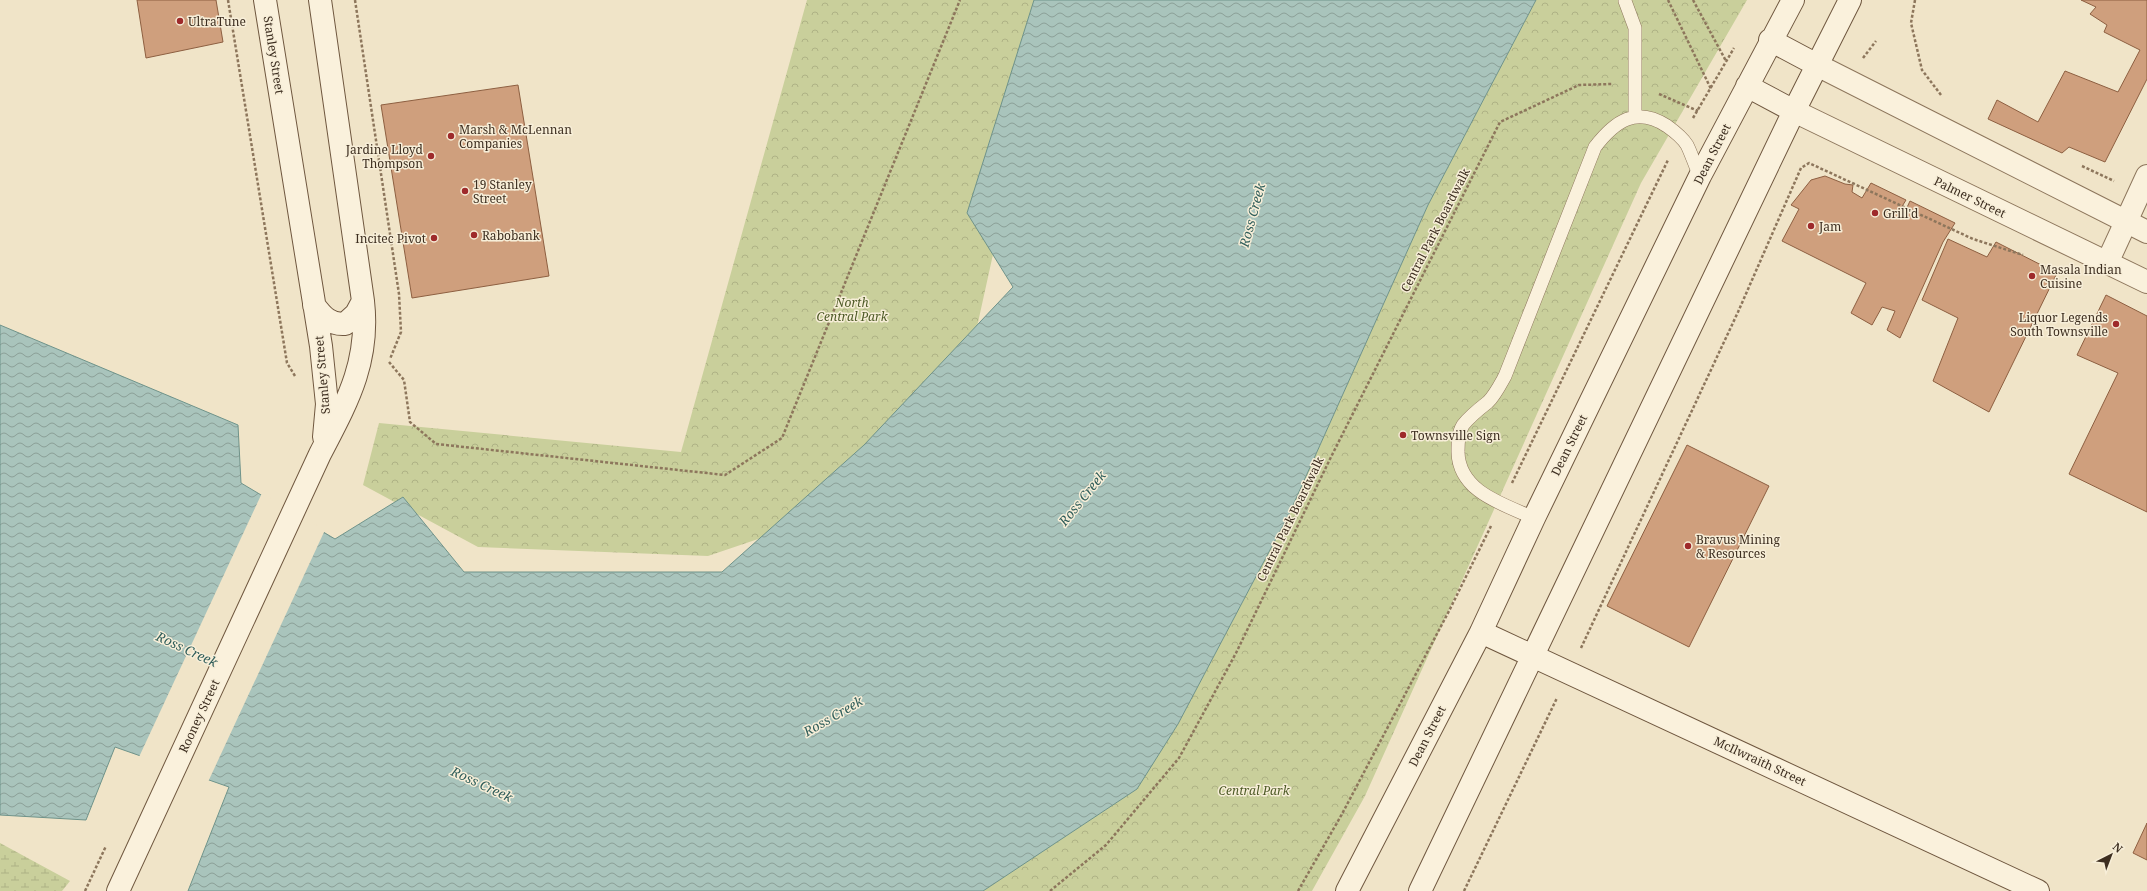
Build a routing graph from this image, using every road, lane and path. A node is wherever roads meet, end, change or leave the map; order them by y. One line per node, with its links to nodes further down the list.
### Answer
1 (228, 0): 34 (path)
2 (265, 0): 33 (main road, Stanley Street)
3 (320, 0): 32 (main road, Stanley Street)
4 (356, 0): 5 (path)
5 (960, 0)
6 (1668, 0): 18 (path)
7 (1693, 0): 18 (path)
8 (1793, 0): 12 (main road, Dean Street)
9 (1850, 0): 15 (main road)
10 (1915, 0): 19 (path)
11 (1625, 1): 16 (lane)
12 (1770, 40): 15 (main road); 17 (main road, Dean Street)
13 (1876, 41): 14 (path)
14 (1860, 62)
15 (1817, 64): 21 (main road); 27 (main road)
16 (1635, 83): 20 (path); 22 (lane); 41 (path, Central Park Boardwalk)
17 (1747, 86): 21 (main road, Palmer Street); 25 (main road, Dean Street)
18 (1711, 89): 20 (path)
19 (1946, 102)
20 (1698, 111): 23 (path)
21 (1794, 111): 30 (main road, Palmer Street); 38 (main road)
22 (1635, 115): 23 (lane); 36 (lane)
23 (1680, 136): 25 (lane)
24 (2075, 162): 26 (path)
25 (1700, 176): 36 (main road, Dean Street)
26 (2143, 184): 27 (main road)
27 (2127, 222): 28 (main road); 30 (main road)
28 (2147, 232)
29 (2026, 256): 39 (path)
30 (2106, 263): 31 (main road, Palmer Street)
31 (2147, 282)
32 (364, 301): 33 (main road); 35 (main road, Stanley Street)
33 (314, 305): 35 (main road, Stanley Street)
34 (296, 380)
35 (320, 454): 40 (main road, Rooney Street)
36 (1534, 518): 37 (main road, Dean Street)
37 (1481, 632): 38 (main road, McIlwraith Street); 42 (main road, Dean Street)
38 (1533, 656): 39 (main road, McIlwraith Street); 43 (main road)
39 (1569, 673): 44 (path); 45 (main road, McIlwraith Street)
40 (118, 891)
41 (1050, 891)
42 (1348, 891)
43 (1420, 891)
44 (1464, 891)
45 (2038, 891)

